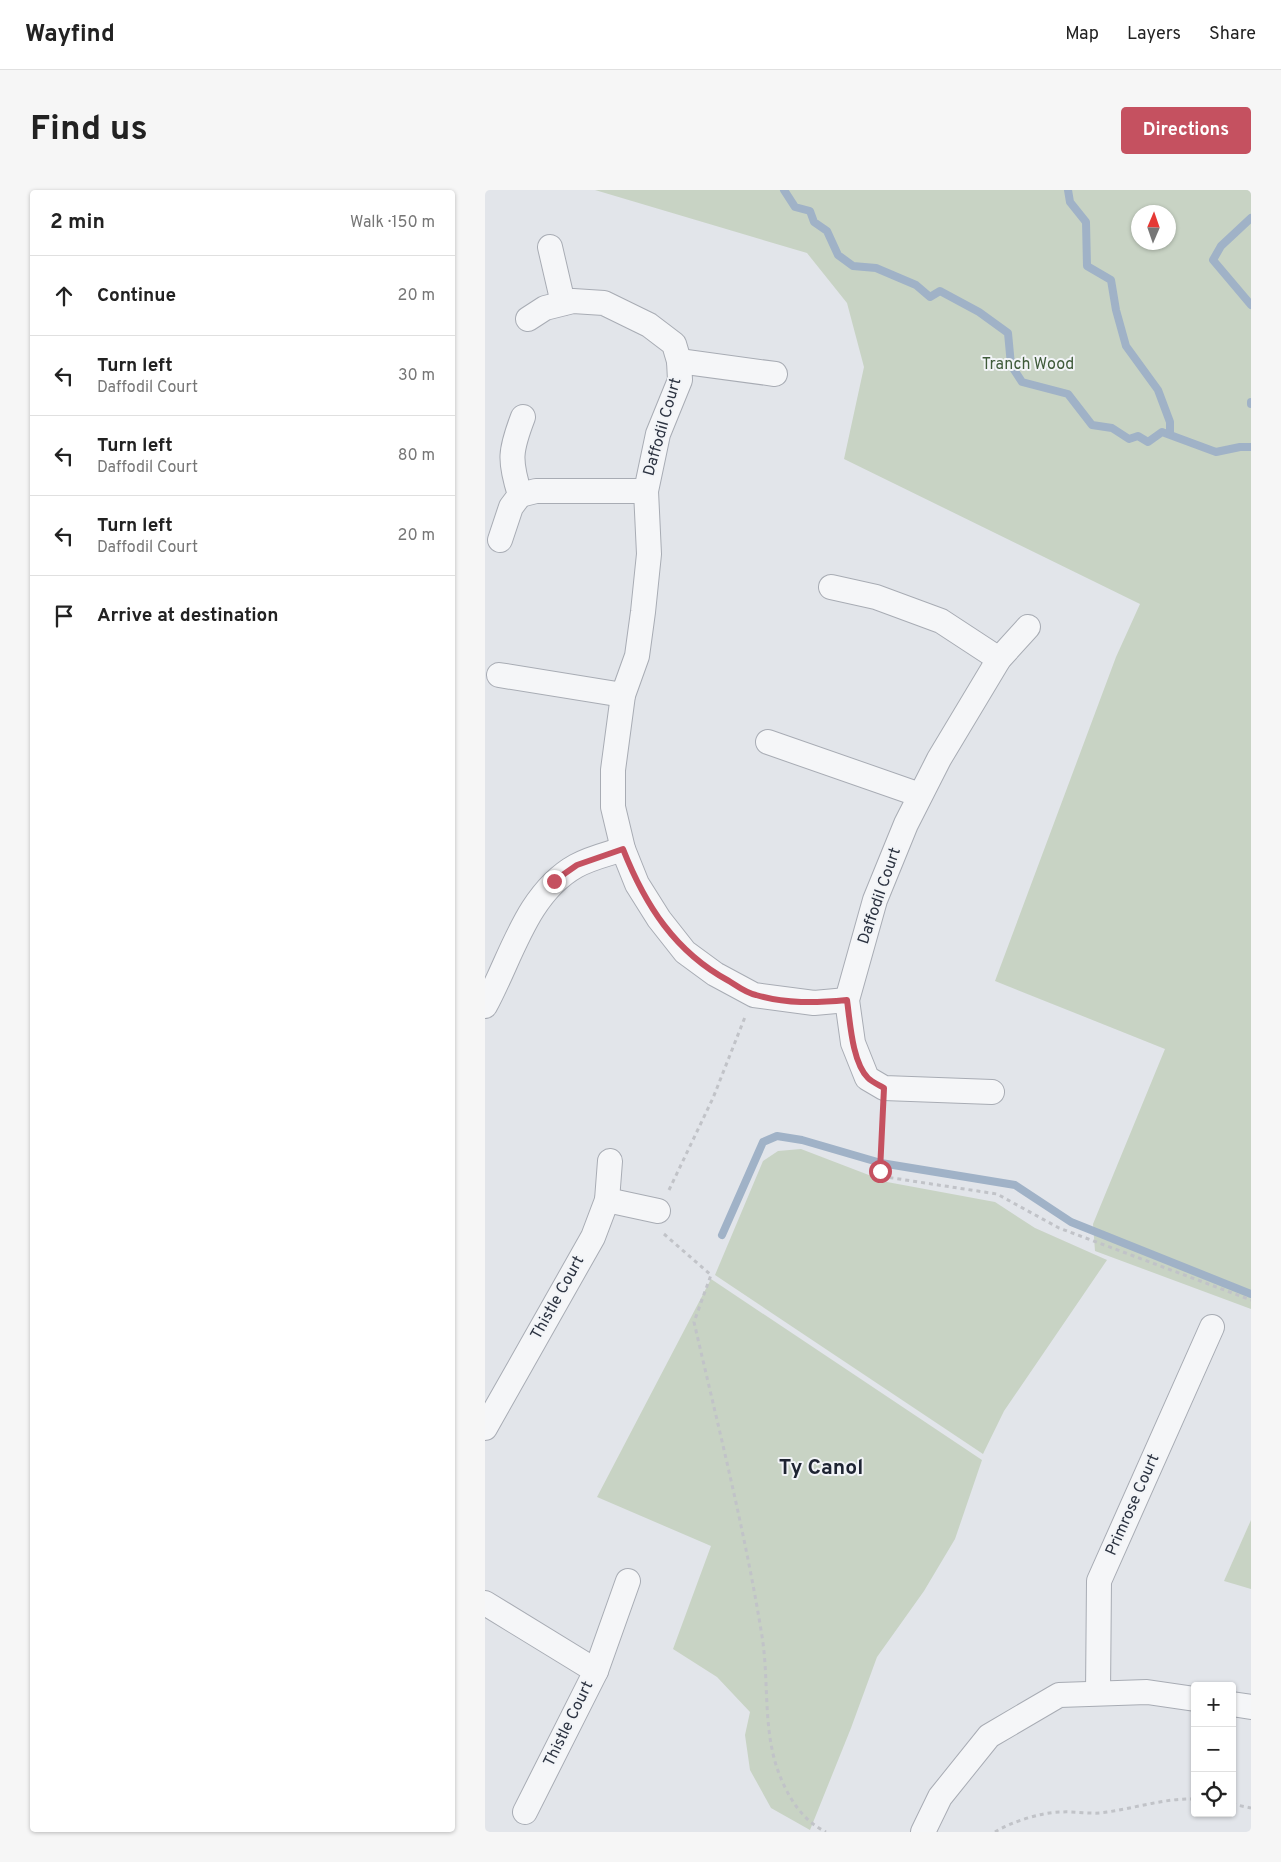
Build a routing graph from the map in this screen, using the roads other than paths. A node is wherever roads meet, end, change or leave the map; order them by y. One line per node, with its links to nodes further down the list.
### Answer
1 (550, 247): 2 (street)
2 (563, 303): 3 (street, Daffodil Court); 4 (street, Daffodil Court)
3 (528, 319)
4 (679, 362): 5 (street); 7 (street, Daffodil Court)
5 (775, 374)
6 (523, 417): 8 (street)
7 (646, 491): 8 (street, Daffodil Court); 14 (street, Daffodil Court)
8 (520, 495): 9 (street)
9 (500, 540)
10 (831, 587): 12 (street)
11 (1029, 627): 12 (street, Daffodil Court)
12 (999, 659): 16 (street, Daffodil Court)
13 (499, 675): 14 (street)
14 (623, 696): 17 (street, Daffodil Court)
15 (768, 742): 16 (street)
16 (920, 795): 18 (street, Daffodil Court)
17 (623, 849): 18 (street, Daffodil Court); 19 (street)
18 (847, 1000): 20 (street, Daffodil Court)
19 (485, 1006)
20 (992, 1092)
21 (610, 1161): 22 (street, Thistle Court)
22 (607, 1200): 23 (street); 25 (street, Thistle Court)
23 (659, 1211)
24 (1212, 1327): 29 (street, Primrose Court)
25 (485, 1428)
26 (628, 1581): 28 (street)
27 (485, 1603): 28 (street, Thistle Court)
28 (596, 1670): 33 (street, Thistle Court)
29 (1098, 1693): 30 (street); 34 (street)
30 (1191, 1698)
31 (1236, 1705): 32 (street)
32 (1251, 1707)
33 (525, 1812)
34 (923, 1832)

